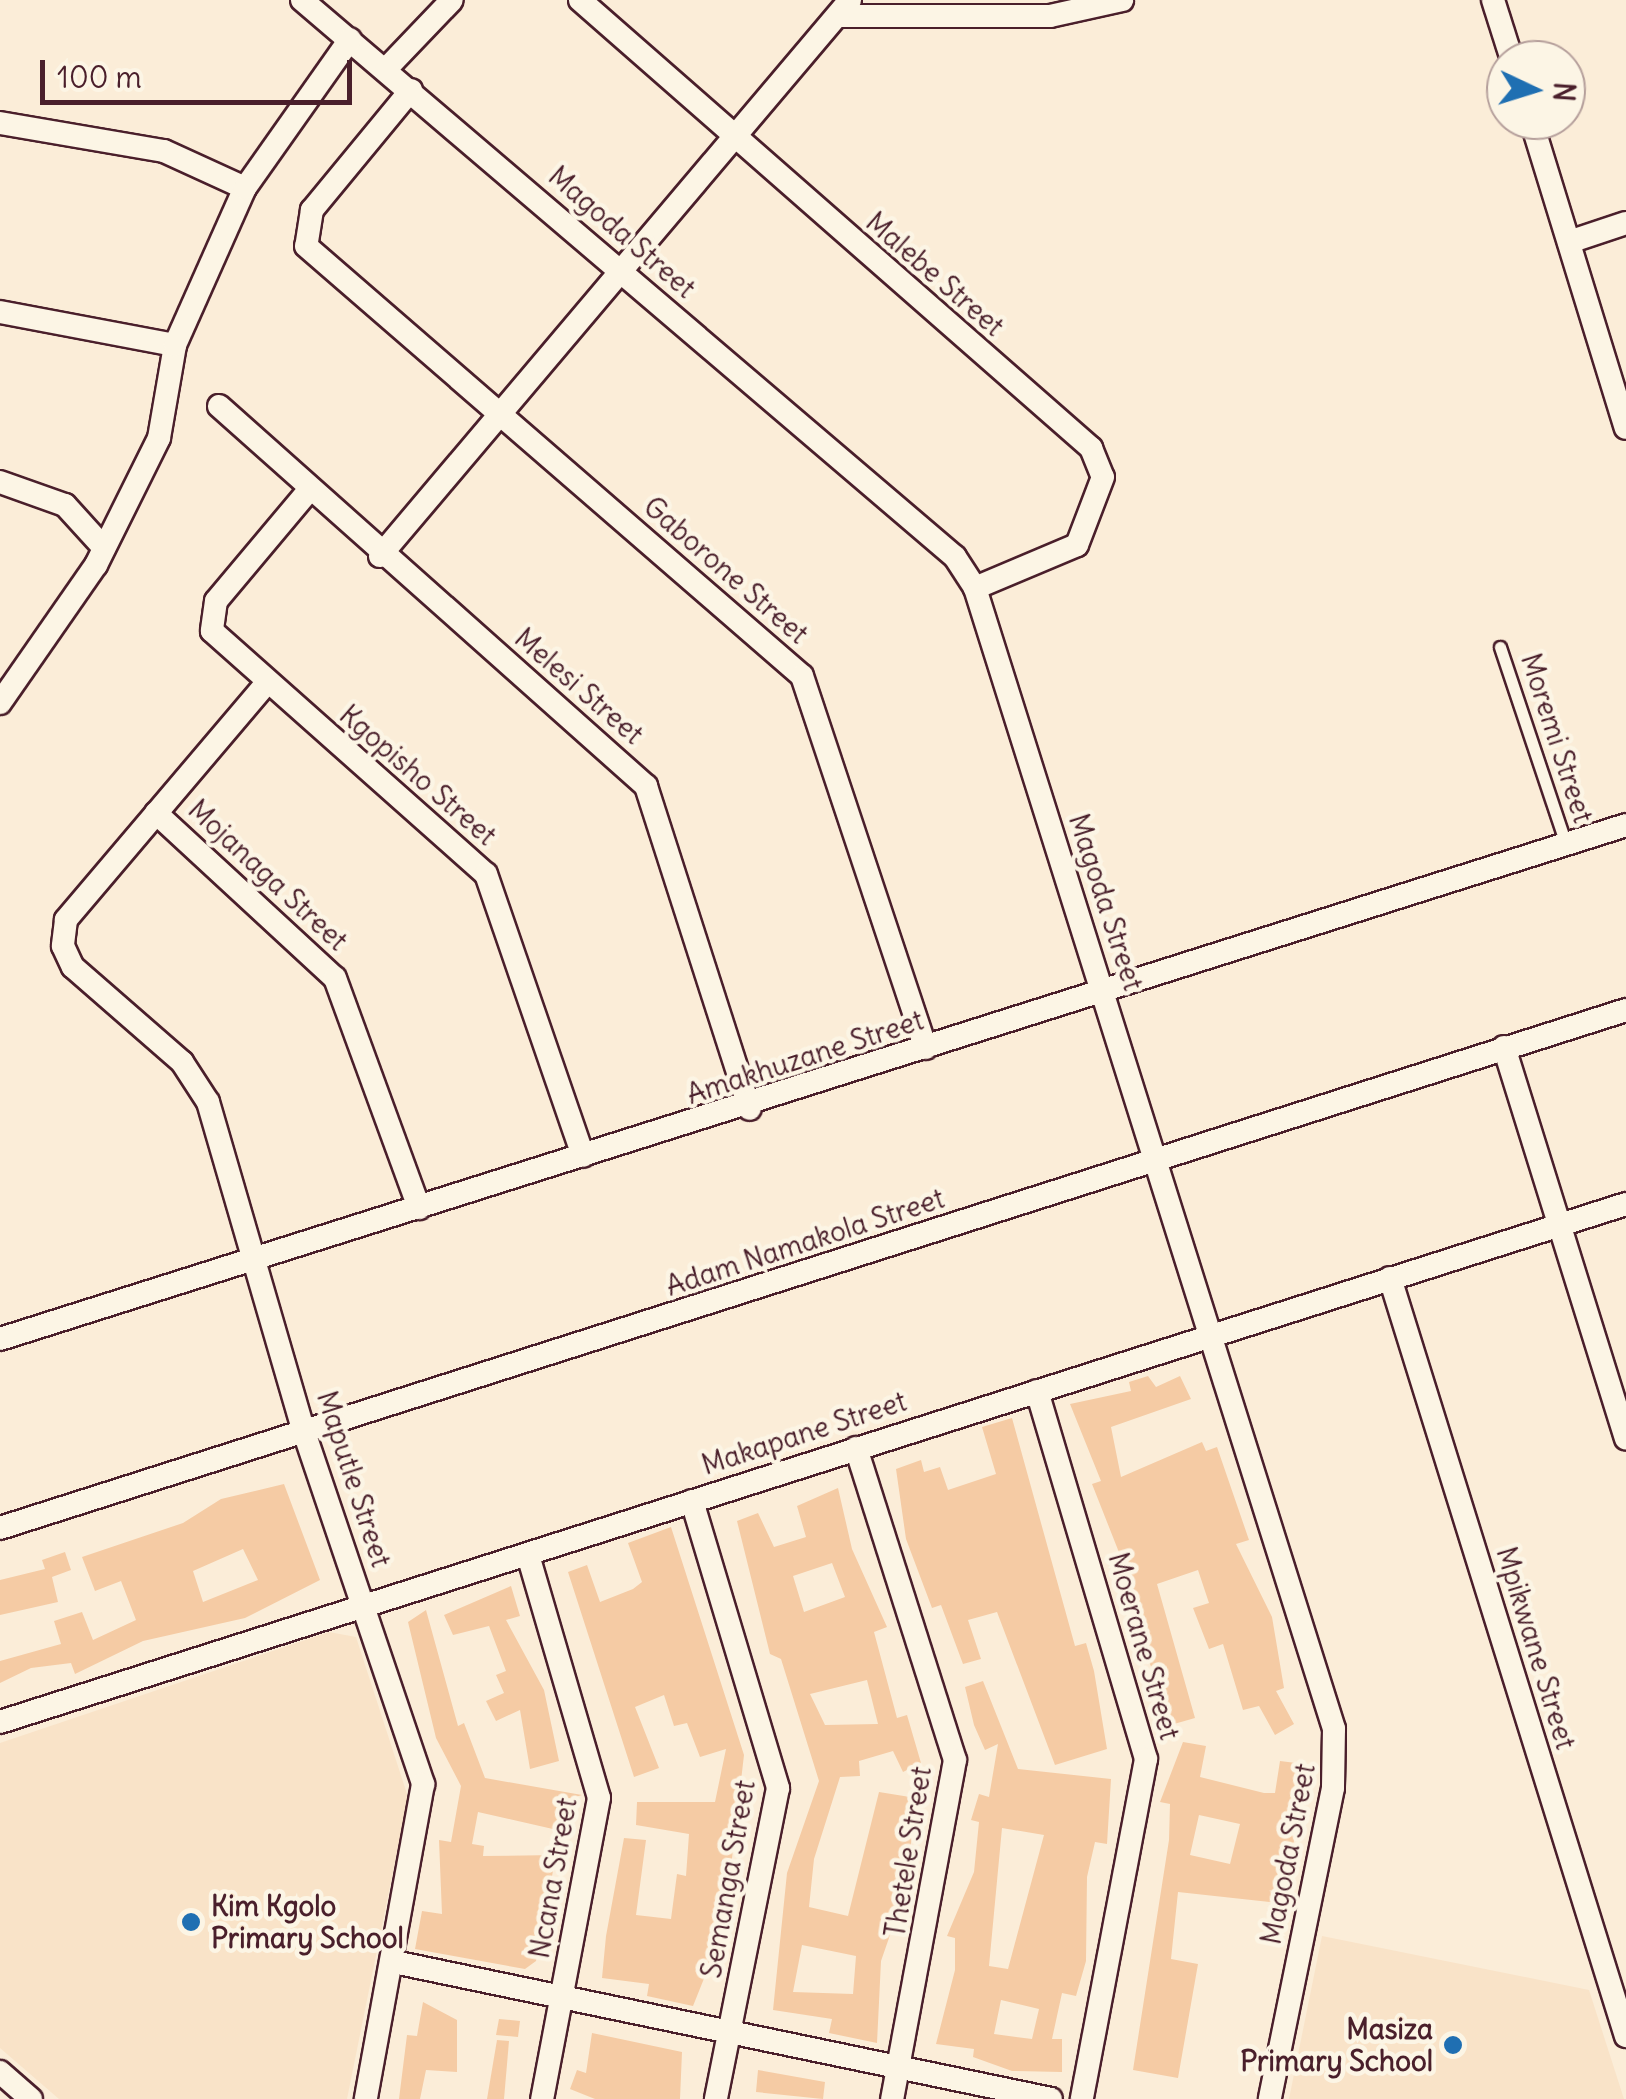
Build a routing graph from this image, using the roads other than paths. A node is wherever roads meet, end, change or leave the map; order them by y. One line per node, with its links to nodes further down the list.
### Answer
1 (302, 0): 8 (street, Magoda Street)
2 (452, 0): 10 (street)
3 (580, 0): 13 (street, Malebe Street)
4 (1122, 0): 7 (street)
5 (1493, 0): 9 (street)
6 (844, 8): 7 (street); 13 (street)
7 (1048, 8)
8 (350, 39): 10 (street, Magoda Street); 15 (street)
9 (1506, 40)
10 (386, 70): 11 (street, Magoda Street)
11 (410, 90): 18 (street, Magoda Street); 22 (street, Gaborone Street)
12 (0, 123): 15 (street)
13 (731, 137): 18 (street); 28 (street, Malebe Street)
14 (1537, 140): 17 (street)
15 (244, 188): 20 (street)
16 (1626, 223): 17 (street)
17 (1569, 242): 23 (street)
18 (620, 270): 22 (street); 28 (street, Magoda Street)
19 (0, 312): 20 (street)
20 (175, 346): 26 (street)
21 (219, 406): 25 (street, Melesi Street)
22 (498, 415): 27 (street); 38 (street, Gaborone Street)
23 (1626, 428)
24 (0, 482): 26 (street)
25 (310, 490): 27 (street, Melesi Street); 30 (street, Kgopisho Street)
26 (104, 548): 31 (street)
27 (380, 556): 39 (street, Melesi Street)
28 (975, 588): 35 (street, Magoda Street)
29 (1500, 648): 34 (lane, Moremi Street)
30 (265, 685): 32 (street); 40 (street, Kgopisho Street)
31 (4, 690)
32 (156, 813): 43 (street, Mojanaga Street); 45 (street, Maputle Street)
33 (1626, 825): 34 (street, Amakhuzane Street)
34 (1566, 844): 35 (street, Amakhuzane Street)
35 (1102, 993): 38 (street, Amakhuzane Street); 41 (street, Magoda Street)
36 (1626, 1010): 37 (street, Adam Namakola Street)
37 (1504, 1047): 41 (street, Adam Namakola Street); 44 (street)
38 (926, 1048): 39 (street, Amakhuzane Street)
39 (750, 1109): 40 (street, Amakhuzane Street)
40 (583, 1156): 43 (street, Amakhuzane Street)
41 (1159, 1161): 47 (street, Magoda Street); 50 (street, Adam Namakola Street)
42 (1626, 1204): 44 (street, Makapane Street)
43 (419, 1208): 45 (street, Amakhuzane Street)
44 (1558, 1225): 46 (street, Makapane Street); 51 (street)
45 (259, 1261): 48 (street, Amakhuzane Street); 50 (street, Maputle Street)
46 (1390, 1278): 47 (street, Makapane Street); 61 (street, Mpikwane Street)
47 (1210, 1335): 49 (street, Makapane Street); 71 (street, Magoda Street)
48 (0, 1339)
49 (1036, 1391): 52 (street, Makapane Street); 70 (street, Moerane Street)
50 (304, 1432): 54 (street, Adam Namakola Street); 56 (street, Maputle Street)
51 (1626, 1438)
52 (856, 1448): 53 (street, Makapane Street); 62 (street, Thetele Street)
53 (692, 1500): 55 (street, Makapane Street); 60 (street, Semanga Street)
54 (0, 1528)
55 (528, 1555): 56 (street, Makapane Street); 59 (street, Ncana Street)
56 (366, 1610): 57 (street, Makapane Street); 58 (street, Maputle Street)
57 (0, 1722)
58 (394, 1962): 59 (street); 65 (street, Maputle Street)
59 (563, 1996): 60 (street); 66 (street, Ncana Street)
60 (729, 2032): 62 (street); 67 (street, Semanga Street)
61 (1626, 2036)
62 (899, 2067): 68 (street, Thetele Street); 69 (street)
63 (0, 2072): 64 (street)
64 (31, 2099)
65 (366, 2099)
66 (542, 2099)
67 (716, 2099)
68 (892, 2099)
69 (1051, 2099)
70 (1082, 2099)
71 (1270, 2099)

